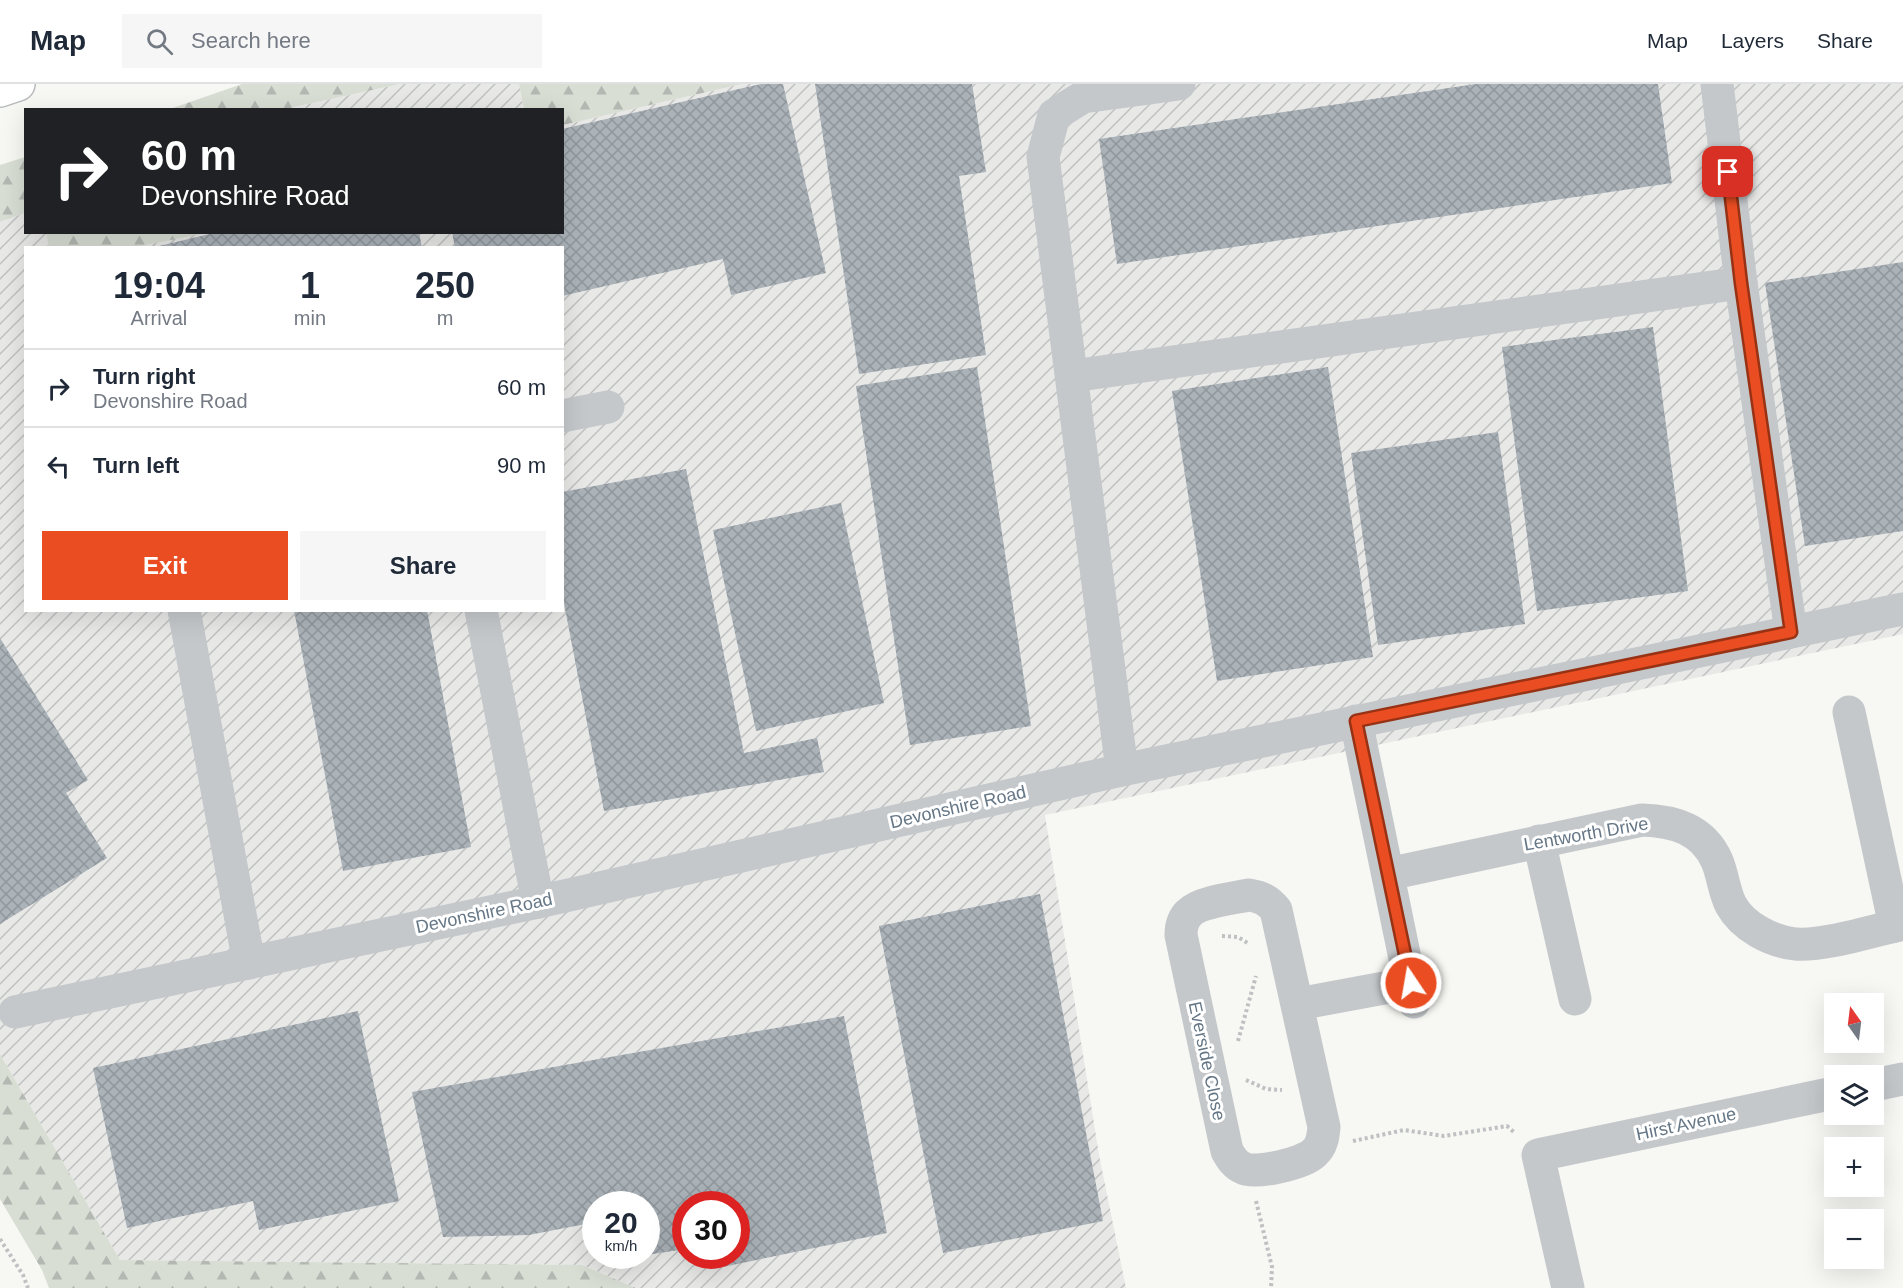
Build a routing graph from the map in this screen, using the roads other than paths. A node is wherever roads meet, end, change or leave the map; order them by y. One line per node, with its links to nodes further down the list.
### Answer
1 (18, 84): 4 (highway)
2 (1179, 84): 6 (street)
3 (1717, 84): 5 (street)
4 (0, 90)
5 (1741, 283): 6 (street); 12 (street)
6 (1072, 376): 15 (street)
7 (608, 406): 8 (street)
8 (564, 416)
9 (1903, 609): 12 (street, Devonshire Road)
10 (184, 612): 20 (street)
11 (480, 612): 18 (street)
12 (1791, 632): 14 (street, Devonshire Road)
13 (1849, 712): 19 (street)
14 (1356, 721): 15 (street, Devonshire Road); 17 (street)
15 (1122, 770): 18 (street, Devonshire Road)
16 (1539, 841): 17 (street, Lentworth Drive); 19 (street, Lentworth Drive); 21 (street)
17 (1388, 874): 22 (street)
18 (538, 902): 20 (street, Devonshire Road)
19 (1899, 925)
20 (249, 963): 23 (street, Devonshire Road)
21 (1575, 999)
22 (1298, 1004): 22 (street, Everside Close)
23 (15, 1012)
24 (1903, 1079): 25 (street)
25 (1884, 1083)
26 (1824, 1095): 27 (street, Hirst Avenue)
27 (1568, 1288)

